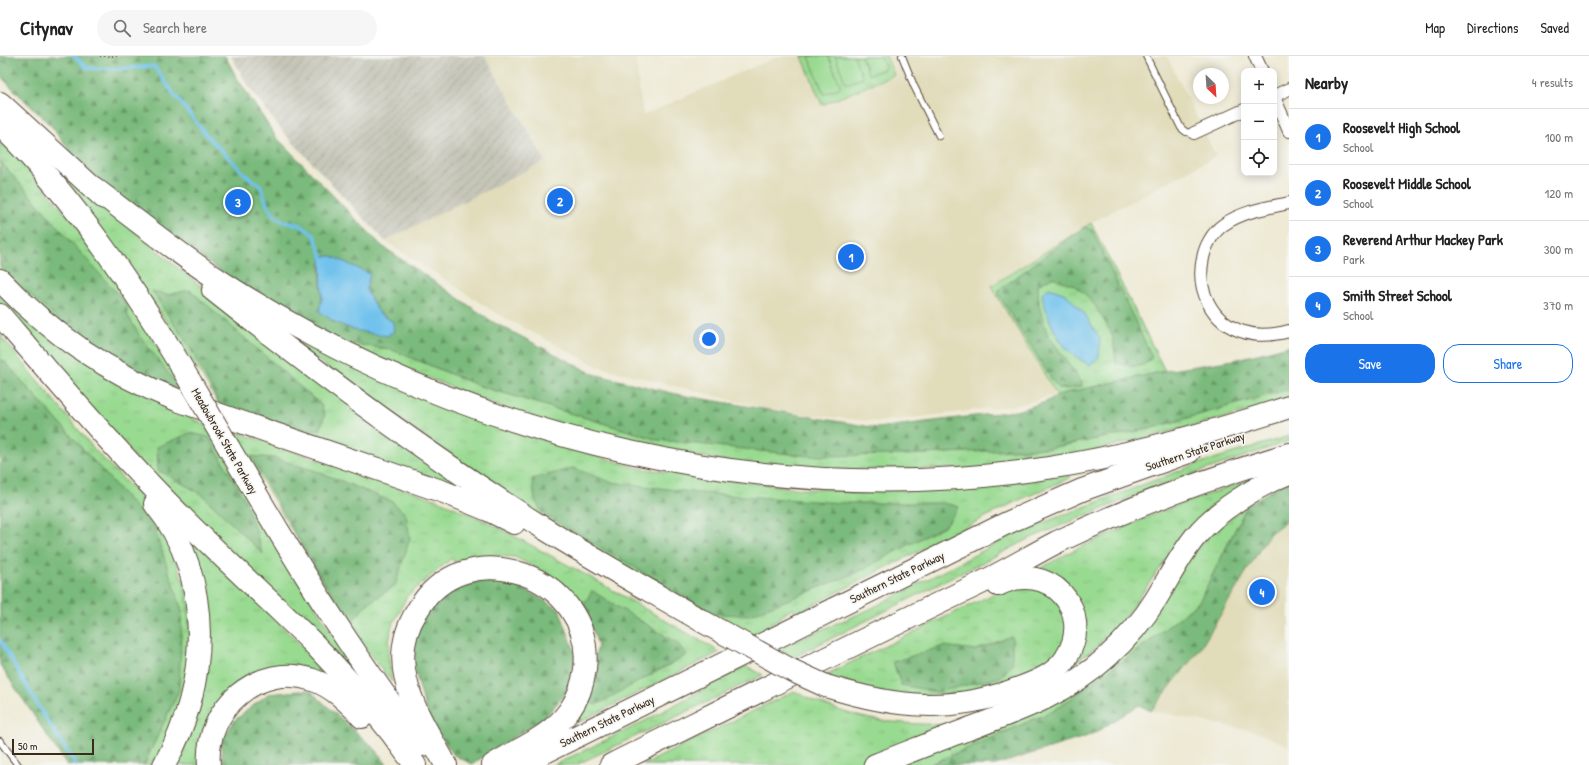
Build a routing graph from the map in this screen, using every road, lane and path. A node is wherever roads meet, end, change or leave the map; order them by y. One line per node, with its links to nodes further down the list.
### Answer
1 (100, 56): 2 (path)
2 (120, 56)
3 (902, 56): 15 (lane)
4 (1146, 56): 14 (lane)
5 (1255, 56): 6 (street)
6 (1261, 68)
7 (1289, 89): 8 (street)
8 (1277, 95)
9 (0, 103): 16 (highway)
10 (1277, 103): 13 (street)
11 (1241, 111): 14 (street)
12 (0, 125): 31 (highway, Meadowbrook State Parkway, bridge)
13 (1289, 131)
14 (1194, 133)
15 (939, 136)
16 (94, 188): 21 (highway); 27 (highway)
17 (1289, 203): 20 (street)
18 (0, 280): 27 (highway)
19 (0, 315): 23 (highway, Meadowbrook State Parkway)
20 (1289, 331)
21 (1289, 408)
22 (1289, 421): 38 (highway, Southern State Parkway)
23 (103, 435): 31 (highway, Meadowbrook State Parkway); 33 (highway)
24 (1289, 454): 28 (highway)
25 (1289, 473): 26 (highway)
26 (1195, 537): 29 (highway); 40 (highway)
27 (700, 625): 29 (highway)
28 (858, 642): 29 (highway); 39 (highway)
29 (823, 689)
30 (0, 741): 32 (lane)
31 (418, 755): 34 (highway); 35 (highway, Meadowbrook State Parkway); 36 (highway); 37 (highway)
32 (18, 765)
33 (164, 765)
34 (209, 765)
35 (438, 765)
36 (446, 765)
37 (493, 765)
38 (519, 765)
39 (611, 765)
40 (875, 765)

